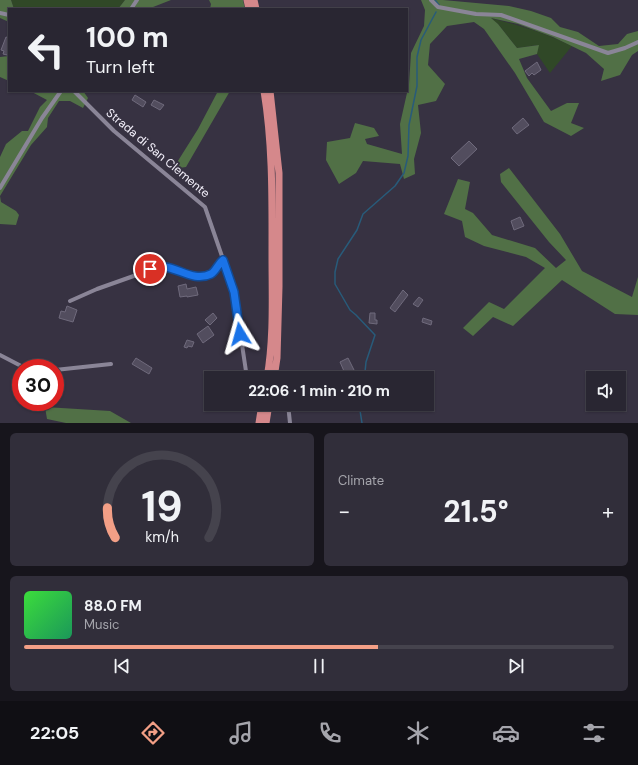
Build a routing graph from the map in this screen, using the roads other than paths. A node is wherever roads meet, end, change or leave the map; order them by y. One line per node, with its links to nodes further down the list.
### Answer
1 (137, 0): 3 (street)
2 (431, 0): 4 (street)
3 (131, 8)
4 (638, 42)
5 (60, 92): 9 (street)
6 (75, 92): 10 (street, Strada di San Clemente)
7 (264, 92): 17 (highway)
8 (270, 92): 18 (highway)
9 (0, 188)
10 (223, 260): 11 (street); 16 (street, Strada di San Clemente)
11 (70, 301)
12 (2, 356): 13 (street)
13 (12, 361)
14 (111, 364): 15 (street)
15 (64, 369)
16 (246, 371)
17 (268, 371)
18 (275, 371)
19 (261, 411): 22 (highway)
20 (268, 411): 23 (highway)
21 (289, 411): 24 (street)
22 (259, 423)
23 (266, 423)
24 (290, 423)

